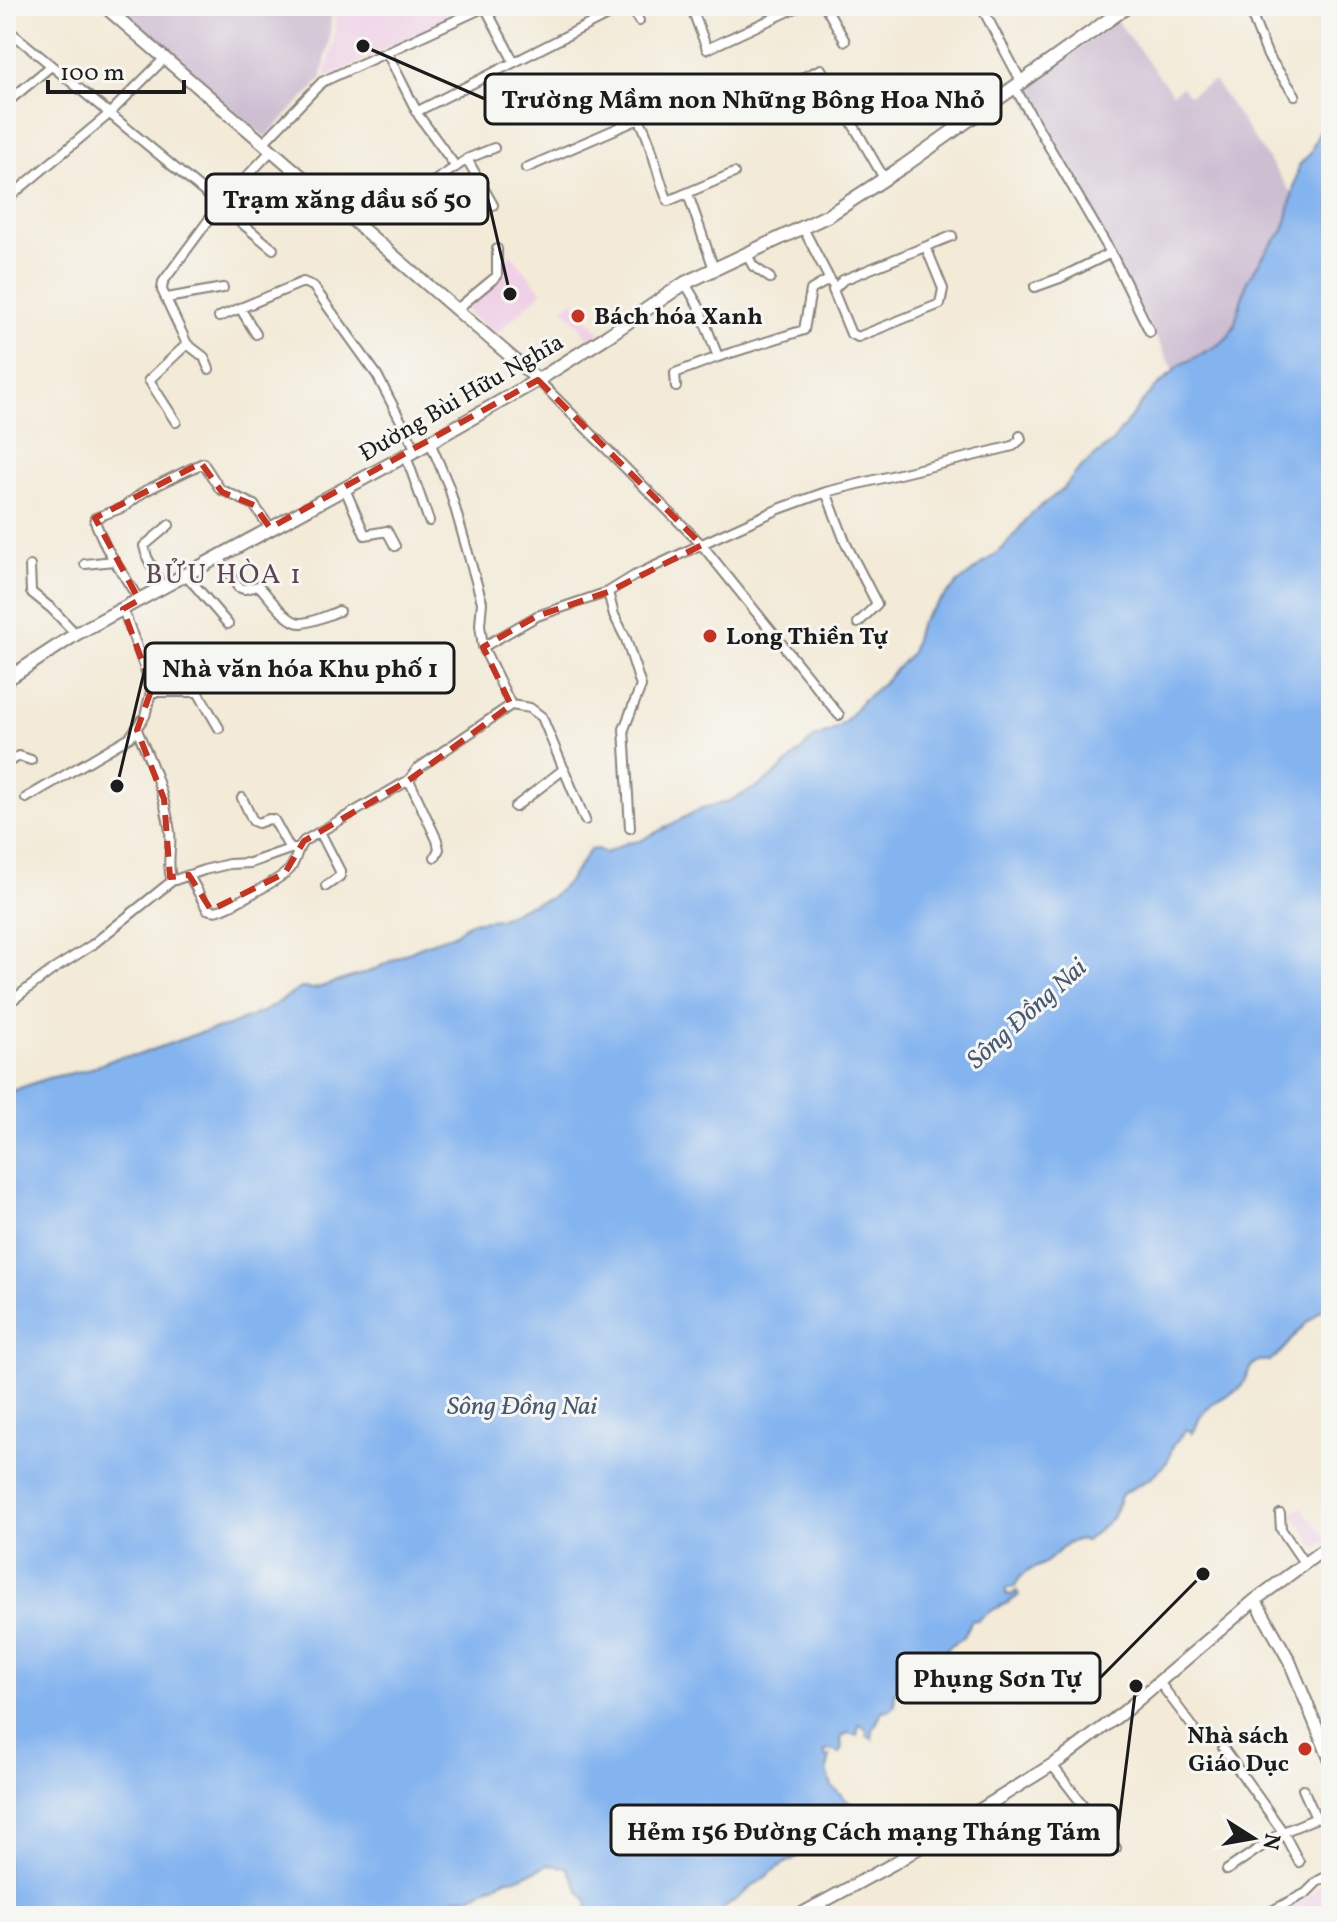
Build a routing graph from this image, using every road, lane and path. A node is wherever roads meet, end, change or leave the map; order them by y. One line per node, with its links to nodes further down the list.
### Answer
1 (11, 6): 11 (street)
2 (104, 6): 17 (main road)
3 (486, 6): 16 (street); 18 (street)
4 (625, 6): 18 (street)
5 (632, 6): 13 (street)
6 (800, 6): 12 (street)
7 (825, 6): 15 (street)
8 (981, 6): 20 (street)
9 (1128, 6): 20 (main road, Đường Bùi Hữu Nghĩa)
10 (1248, 6): 21 (street)
11 (6, 11)
12 (694, 14)
13 (639, 21)
14 (6, 28): 19 (street)
15 (845, 41)
16 (387, 53): 24 (street); 26 (street)
17 (165, 58): 25 (street); 26 (main road)
18 (514, 62): 24 (street)
19 (50, 67): 22 (street); 25 (street)
20 (1018, 85): 32 (main road, Đường Bùi Hữu Nghĩa); 44 (street)
21 (1295, 95)
22 (6, 103)
23 (734, 110): 32 (street)
24 (416, 112): 29 (street)
25 (108, 115): 35 (street); 37 (street)
26 (268, 146): 37 (street); 53 (main road)
27 (494, 148): 28 (street)
28 (467, 159): 29 (street); 36 (street)
29 (456, 167): 33 (street)
30 (526, 168): 34 (street)
31 (734, 173): 34 (street)
32 (885, 180): 38 (main road, Đường Bùi Hữu Nghĩa)
33 (433, 182)
34 (688, 194): 45 (street)
35 (6, 200)
36 (493, 205)
37 (219, 206): 41 (street); 51 (street)
38 (803, 228): 43 (main road, Đường Bùi Hữu Nghĩa); 48 (street)
39 (952, 236): 40 (street)
40 (926, 247): 48 (street); 48 (street)
41 (273, 249)
42 (497, 249): 53 (street)
43 (746, 253): 45 (main road, Đường Bùi Hữu Nghĩa); 46 (street)
44 (1111, 253): 49 (street); 55 (street)
45 (714, 269): 47 (main road, Đường Bùi Hữu Nghĩa)
46 (770, 278)
47 (685, 283): 58 (street); 60 (main road, Đường Bùi Hữu Nghĩa)
48 (832, 283): 58 (street)
49 (1035, 287)
50 (223, 288): 51 (street)
51 (167, 298): 57 (street)
52 (240, 308): 54 (street); 56 (street); 65 (street)
53 (457, 309): 60 (main road)
54 (219, 317)
55 (1150, 332)
56 (256, 334)
57 (187, 344): 59 (street); 62 (street)
58 (718, 357): 61 (street)
59 (209, 369)
60 (538, 380): 64 (main road, Đường Bùi Hữu Nghĩa); 71 (street)
61 (676, 387)
62 (176, 422)
63 (1020, 436): 67 (street)
64 (430, 442): 65 (main road, Đường Bùi Hữu Nghĩa); 86 (street)
65 (411, 453): 66 (main road, Đường Bùi Hữu Nghĩa); 68 (street)
66 (345, 489): 70 (main road, Đường Bùi Hữu Nghĩa); 72 (street)
67 (826, 492): 71 (street); 83 (street)
68 (429, 521)
69 (169, 525): 78 (street)
70 (270, 528): 73 (main road, Đường Bùi Hữu Nghĩa); 74 (street)
71 (702, 545): 79 (street); 90 (street)
72 (395, 546)
73 (219, 558): 77 (main road, Đường Bùi Hữu Nghĩa); 82 (street)
74 (114, 561): 75 (street); 80 (street)
75 (85, 564)
76 (30, 566): 85 (street)
77 (186, 575): 78 (main road, Đường Bùi Hữu Nghĩa); 84 (street)
78 (162, 587): 80 (main road, Đường Bùi Hữu Nghĩa)
79 (608, 592): 86 (street); 101 (street)
80 (139, 600): 81 (main road, Đường Bùi Hữu Nghĩa)
81 (123, 609): 85 (main road, Đường Bùi Hữu Nghĩa); 88 (street)
82 (339, 611)
83 (858, 623)
84 (228, 624)
85 (76, 634): 87 (main road, Đường Bùi Hữu Nghĩa)
86 (483, 647): 89 (street)
87 (6, 680)
88 (153, 692): 91 (street); 92 (street)
89 (511, 705): 95 (street); 96 (street)
90 (839, 715)
91 (219, 728)
92 (137, 730): 97 (street); 106 (street)
93 (6, 758): 94 (street)
94 (31, 760)
95 (564, 769): 99 (street); 100 (street)
96 (409, 780): 102 (street); 104 (street)
97 (26, 798)
98 (242, 798): 103 (street)
99 (515, 807)
100 (585, 820)
101 (630, 828)
102 (320, 832): 103 (street); 107 (street)
103 (294, 849): 105 (street); 105 (street)
104 (435, 857)
105 (189, 875): 106 (street)
106 (172, 881): 108 (street)
107 (326, 886)
108 (6, 1005)
109 (1331, 1484): 110 (street)
110 (1331, 1499)
111 (1280, 1514): 113 (street)
112 (1331, 1544): 113 (main road)
113 (1304, 1563): 114 (main road)
114 (1255, 1600): 115 (main road); 118 (main road)
115 (1159, 1682): 116 (street); 119 (main road)
116 (1193, 1727)
117 (1223, 1748): 123 (street)
118 (1331, 1762)
119 (1052, 1765): 124 (street); 128 (main road)
120 (1303, 1789): 122 (street)
121 (1331, 1812): 122 (street)
122 (1316, 1818): 123 (street)
123 (1283, 1832): 125 (street); 126 (street)
124 (1116, 1848)
125 (1299, 1862)
126 (1227, 1870)
127 (1331, 1874): 129 (street)
128 (799, 1916)
129 (1262, 1916)

